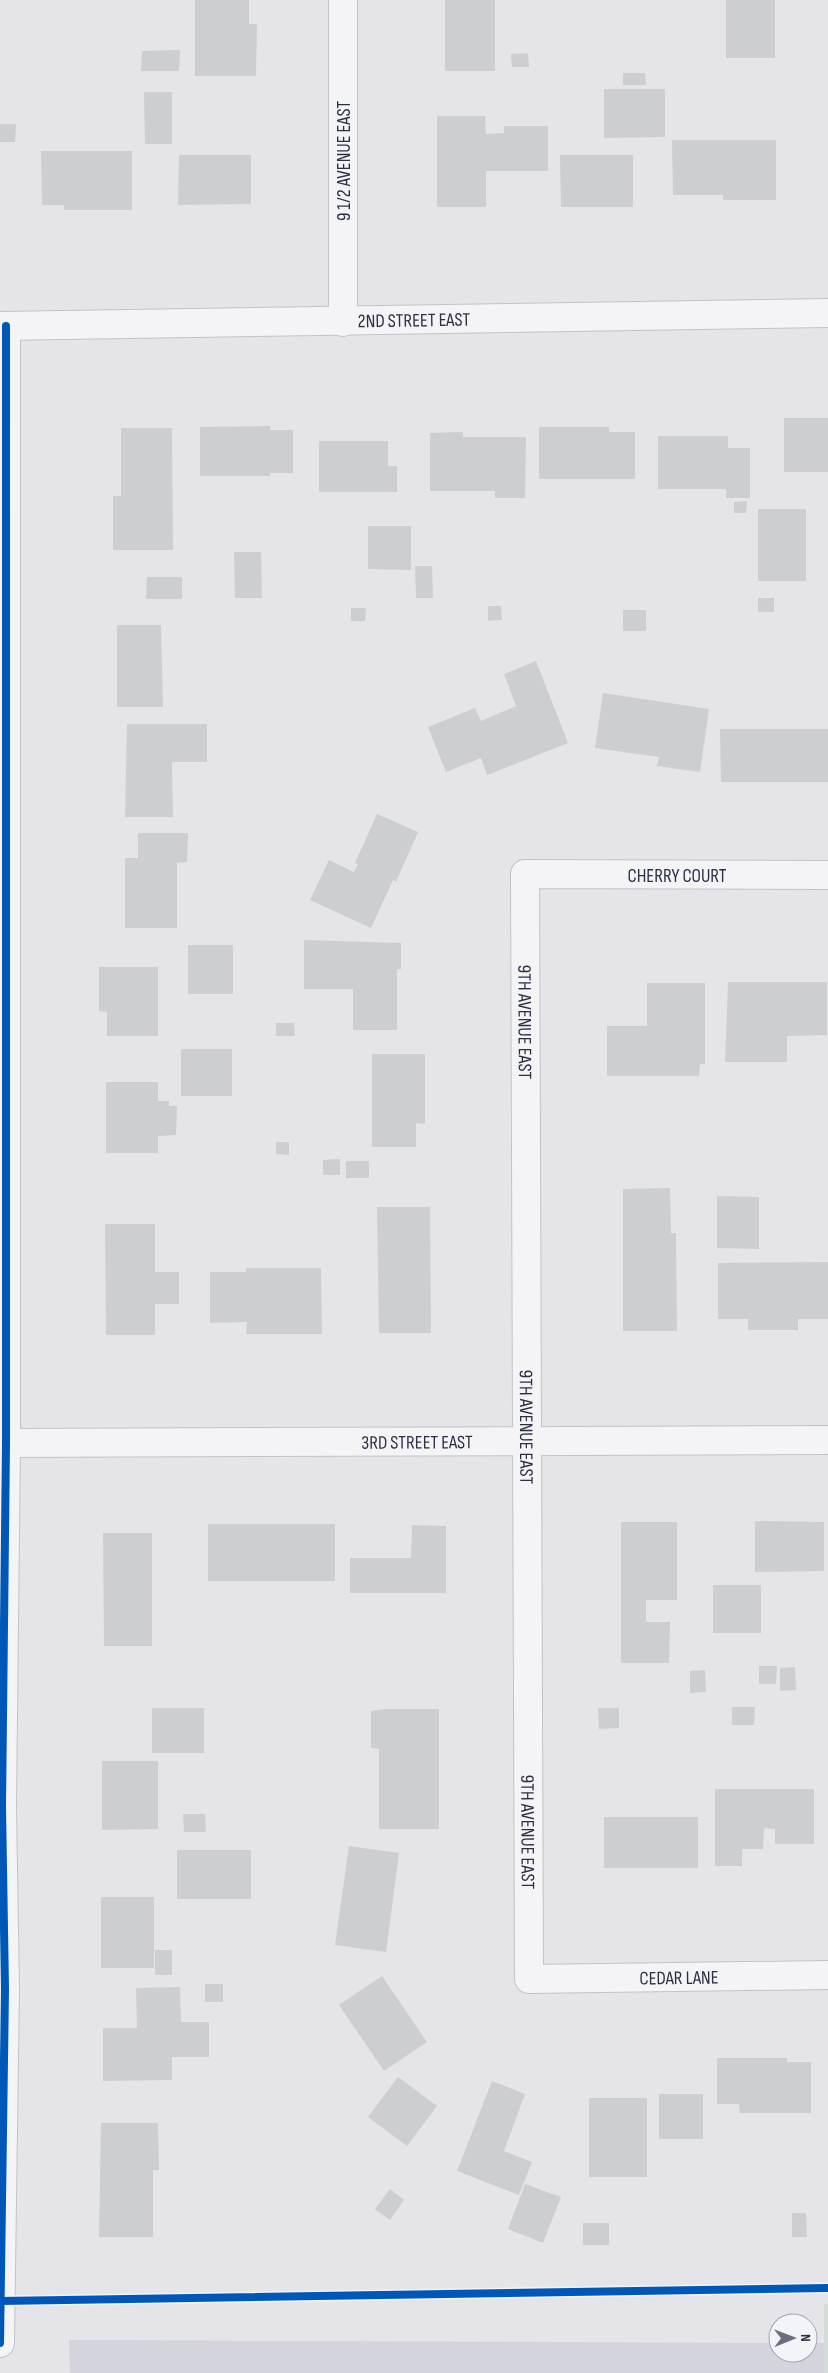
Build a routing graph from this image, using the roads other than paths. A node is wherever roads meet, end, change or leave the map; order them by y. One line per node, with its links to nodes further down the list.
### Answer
1 (343, 0): 3 (street, 9 1/2 AVENUE EAST)
2 (828, 313): 3 (street, 2ND STREET EAST)
3 (343, 322): 4 (street, 2ND STREET EAST)
4 (3, 326): 9 (street)
5 (525, 874): 6 (street, CHERRY COURT); 7 (street, 9TH AVENUE EAST)
6 (828, 876)
7 (527, 1440): 8 (street, 3RD STREET EAST); 9 (street, 3RD STREET EAST); 11 (street, 9TH AVENUE EAST)
8 (828, 1440)
9 (6, 1443): 12 (street)
10 (828, 1975): 11 (street, CEDAR LANE)
11 (528, 1979)
12 (3, 1989): 13 (street)
13 (0, 2343)

